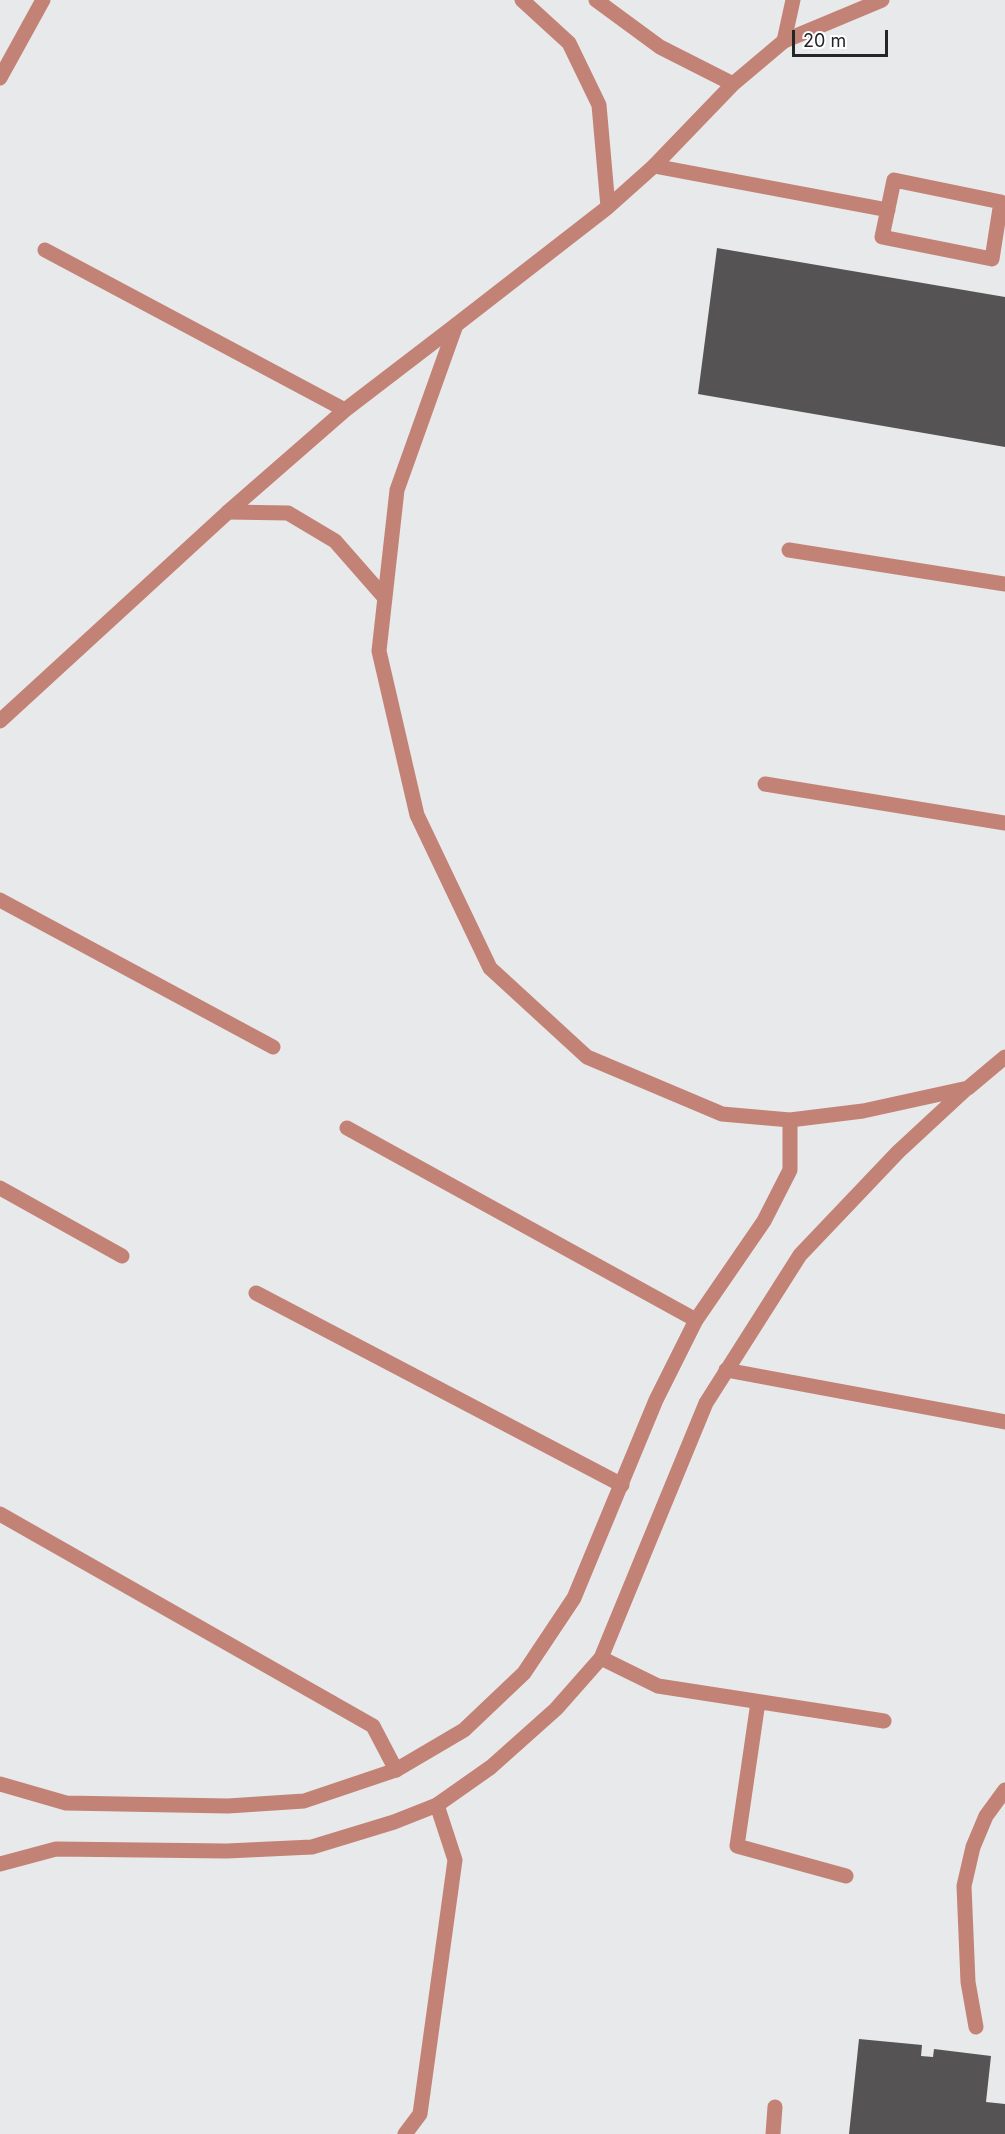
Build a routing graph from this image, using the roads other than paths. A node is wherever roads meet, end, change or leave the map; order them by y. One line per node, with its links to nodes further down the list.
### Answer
1 (43, 0): 7 (street)
2 (522, 0): 10 (street)
3 (596, 0): 8 (street)
4 (794, 0): 6 (street)
5 (882, 0): 6 (street)
6 (784, 41): 8 (street)
7 (0, 78)
8 (733, 84): 9 (street)
9 (654, 166): 10 (street); 11 (street)
10 (608, 207): 14 (street)
11 (888, 210): 12 (street); 12 (street)
12 (1001, 232)
13 (45, 250): 15 (street)
14 (456, 325): 15 (street); 19 (street)
15 (345, 410): 16 (street)
16 (228, 512): 19 (street); 20 (street)
17 (789, 550): 18 (street)
18 (1005, 584)
19 (385, 598): 27 (street)
20 (0, 721)
21 (765, 784): 22 (street)
22 (1005, 823)
23 (0, 900): 24 (street)
24 (273, 1047)
25 (1005, 1057): 26 (street)
26 (968, 1088): 27 (street); 33 (street)
27 (790, 1120): 32 (street)
28 (347, 1128): 32 (street)
29 (0, 1188): 30 (street)
30 (122, 1256)
31 (256, 1293): 35 (street)
32 (696, 1320): 35 (street)
33 (726, 1370): 34 (street); 37 (street)
34 (1005, 1422)
35 (622, 1485): 40 (street)
36 (0, 1514): 40 (street)
37 (601, 1658): 38 (street); 43 (street)
38 (758, 1702): 39 (street); 45 (street)
39 (884, 1721)
40 (396, 1770): 41 (street)
41 (0, 1784)
42 (1005, 1790): 46 (street)
43 (437, 1805): 44 (street); 48 (street)
44 (0, 1864)
45 (846, 1876)
46 (976, 2027)
47 (775, 2107): 49 (street)
48 (405, 2134)
49 (773, 2134)

